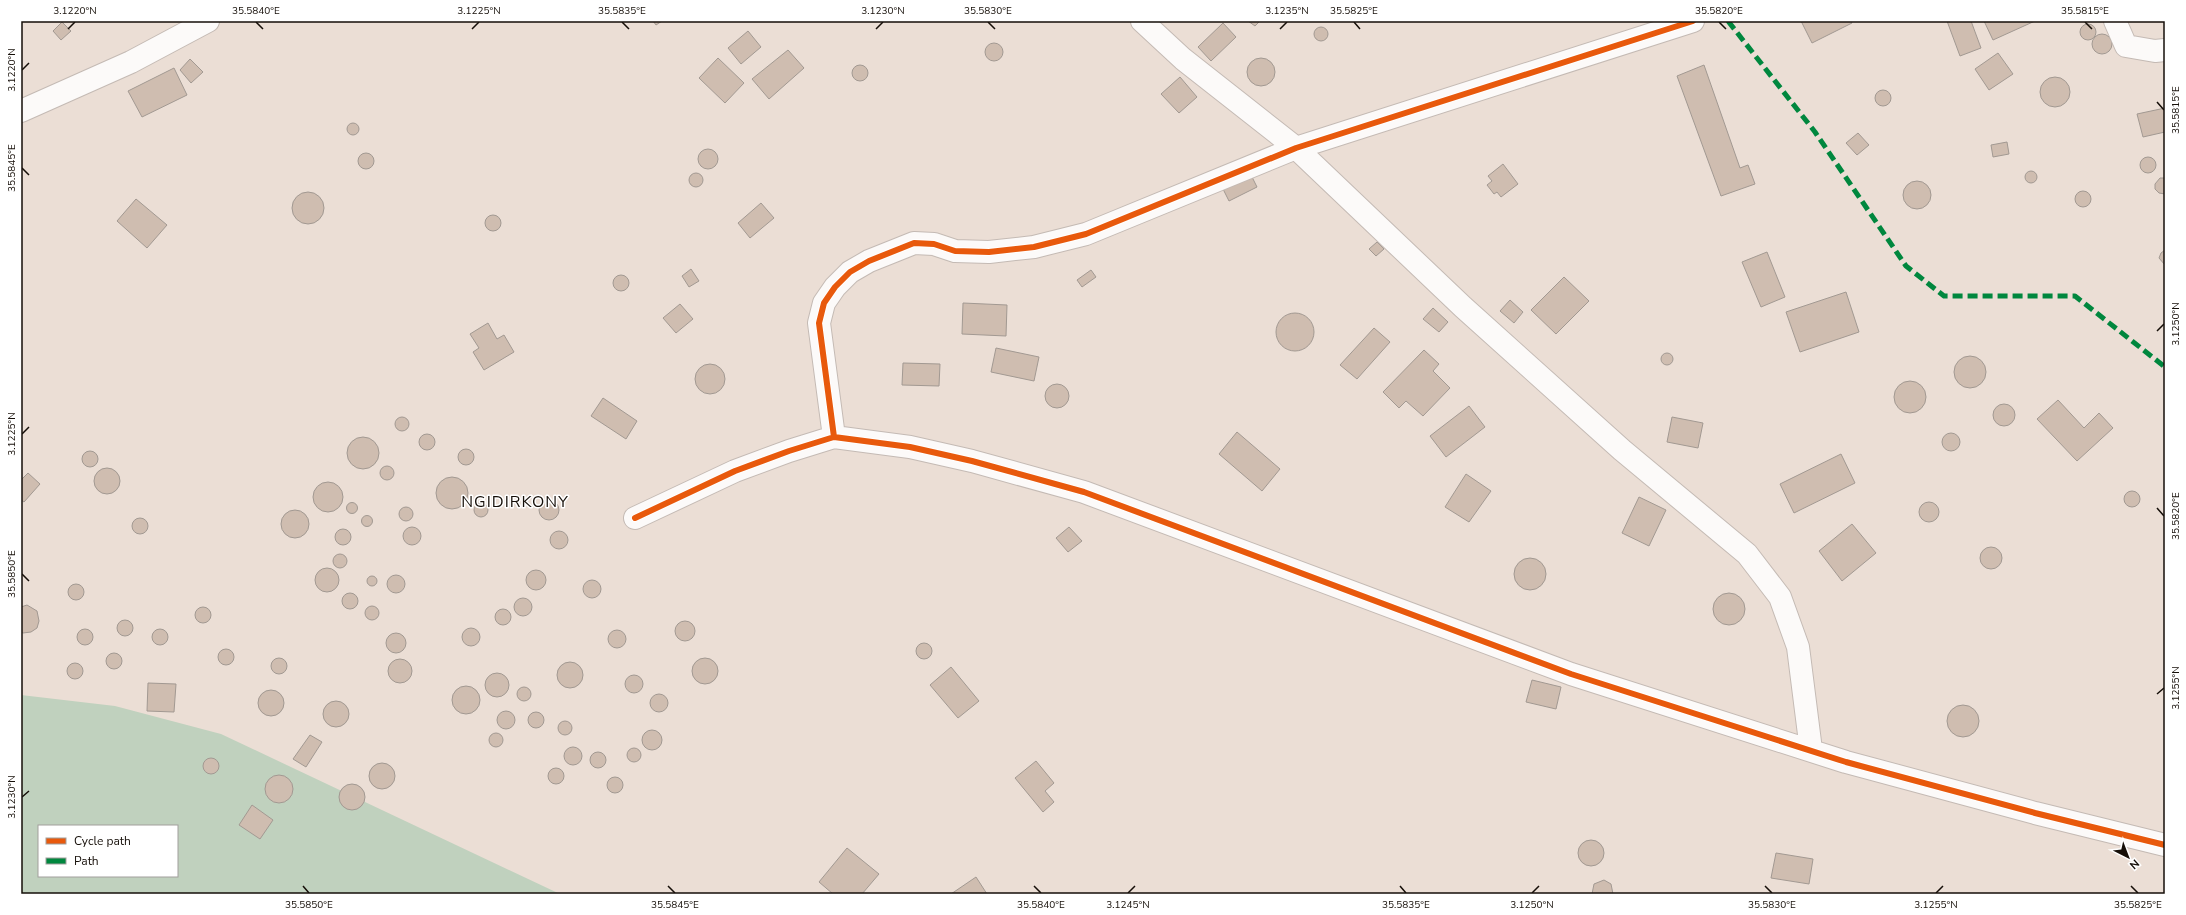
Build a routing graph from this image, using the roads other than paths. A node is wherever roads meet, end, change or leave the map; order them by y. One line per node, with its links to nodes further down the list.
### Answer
1 (208, 21): 6 (street)
2 (1142, 21): 7 (street)
3 (1693, 21): 7 (street)
4 (2115, 21): 5 (street)
5 (2165, 50)
6 (21, 111)
7 (1296, 148): 8 (street); 10 (street)
8 (834, 437): 9 (street); 10 (street)
9 (635, 518)
10 (1811, 750): 11 (street)
11 (2165, 845)

